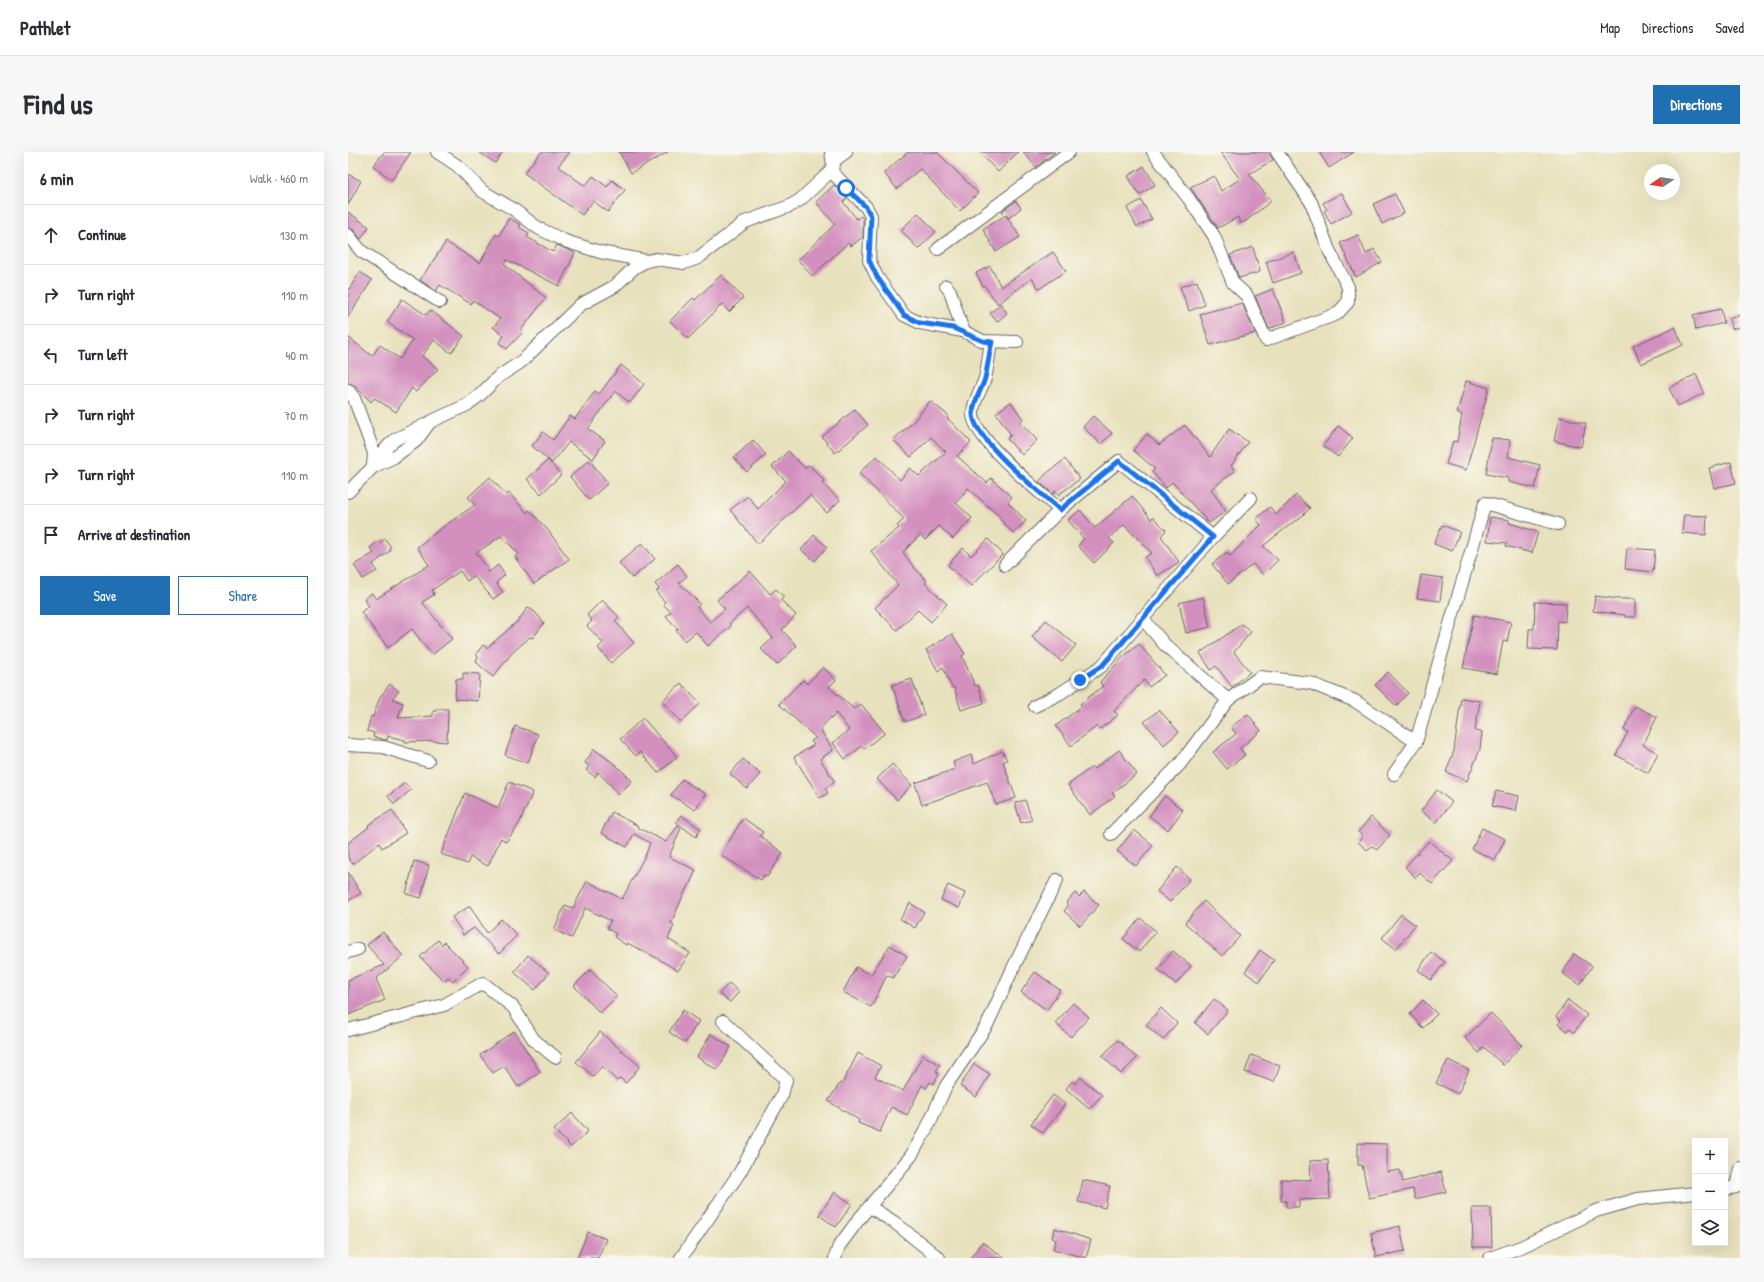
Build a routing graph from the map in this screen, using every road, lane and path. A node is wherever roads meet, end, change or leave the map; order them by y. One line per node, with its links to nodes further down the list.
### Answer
1 (437, 152): 10 (street)
2 (831, 152): 7 (street)
3 (846, 152): 7 (street)
4 (1069, 152): 9 (street)
5 (1152, 152): 6 (street)
6 (1277, 152)
7 (831, 171): 10 (street); 13 (street)
8 (348, 235): 12 (street)
9 (938, 249)
10 (648, 261): 17 (street)
11 (946, 286): 13 (street)
12 (440, 302)
13 (963, 331): 14 (street)
14 (992, 342): 15 (street); 20 (street)
15 (1017, 342)
16 (348, 390): 17 (street)
17 (373, 467): 18 (street)
18 (348, 492)
19 (1250, 498): 22 (street)
20 (1060, 510): 22 (street); 23 (street)
21 (1558, 524): 27 (street)
22 (1213, 537): 24 (street)
23 (1005, 565)
24 (1142, 618): 25 (street); 26 (street)
25 (1228, 700): 27 (street); 31 (street)
26 (1035, 706)
27 (1416, 742): 30 (street)
28 (348, 745): 29 (street)
29 (428, 761)
30 (1394, 774)
31 (1111, 834)
32 (1057, 880): 39 (street)
33 (723, 1021): 40 (street)
34 (348, 1030): 35 (street)
35 (555, 1057)
36 (1740, 1168): 37 (street)
37 (1728, 1188)
38 (1692, 1193): 43 (street)
39 (870, 1207): 41 (street); 42 (street)
40 (681, 1258)
41 (835, 1258)
42 (939, 1258)
43 (1490, 1258)

